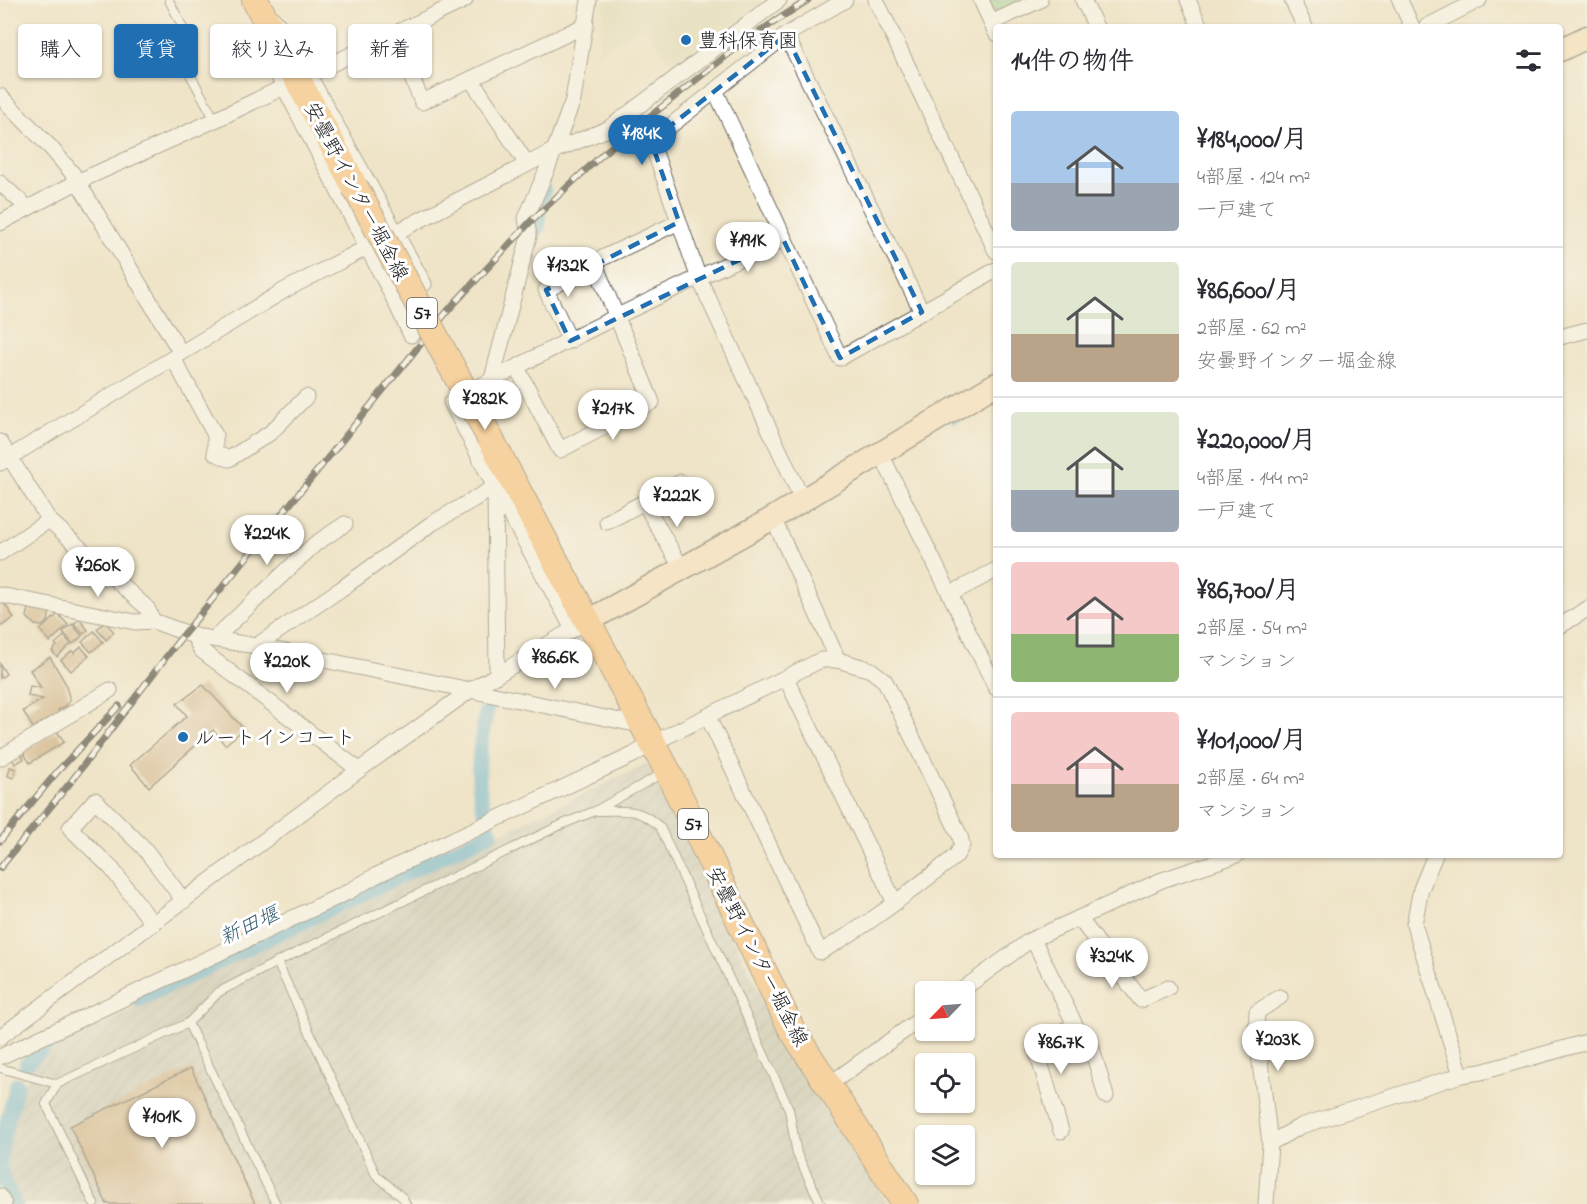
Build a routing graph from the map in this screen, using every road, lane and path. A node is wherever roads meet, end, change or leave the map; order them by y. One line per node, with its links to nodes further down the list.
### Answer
1 (169, 0): 33 (lane)
2 (465, 0): 15 (street)
3 (589, 0): 22 (street)
4 (779, 0): 34 (street)
5 (845, 0): 24 (street)
6 (876, 0): 43 (street)
7 (981, 0): 23 (street)
8 (1040, 0): 16 (street)
9 (1083, 0): 17 (street)
10 (1188, 0): 18 (street)
11 (1292, 0): 19 (street)
12 (1400, 0): 20 (street)
13 (1479, 0): 21 (street)
14 (256, 1): 30 (main road, 安曇野インター堀金線 / 57)
15 (416, 24)
16 (1001, 24)
17 (1095, 24)
18 (1199, 24)
19 (1304, 24)
20 (1411, 24)
21 (1432, 24)
22 (586, 26): 29 (street); 34 (street)
23 (993, 26)
24 (786, 35): 31 (street); 49 (street)
25 (1587, 38): 26 (street)
26 (1563, 49)
27 (348, 57): 30 (street)
28 (412, 78): 29 (street)
29 (471, 79): 35 (street)
30 (297, 81): 33 (street); 41 (street); 44 (street); 79 (main road, 安曇野インター堀金線 / 57, bridge)
31 (715, 90): 39 (street); 42 (street)
32 (0, 96): 36 (street)
33 (215, 120): 36 (street)
34 (553, 151): 35 (street); 57 (street)
35 (527, 164): 41 (street)
36 (77, 182): 38 (street); 55 (street)
37 (0, 183): 38 (street)
38 (28, 208): 40 (street)
39 (679, 222): 45 (street); 47 (street)
40 (0, 224)
41 (396, 232): 44 (street); 48 (street)
42 (783, 238): 47 (street); 49 (street)
43 (993, 245)
44 (368, 246): 48 (street); 55 (street)
45 (595, 265): 50 (street); 54 (street)
46 (993, 272): 49 (street)
47 (698, 276): 50 (street); 66 (street)
48 (394, 299): 52 (street)
49 (922, 312)
50 (616, 318): 54 (street); 56 (street)
51 (1587, 330): 53 (street)
52 (411, 335)
53 (1563, 336)
54 (570, 341): 56 (street)
55 (177, 356): 60 (street); 63 (street)
56 (517, 368): 57 (street)
57 (492, 379): 59 (street)
58 (993, 386): 62 (street)
59 (476, 388): 65 (street); 79 (street)
60 (306, 397)
61 (0, 442): 63 (street)
62 (880, 454): 66 (street); 75 (street)
63 (5, 460): 69 (street)
64 (681, 482): 67 (street)
65 (495, 487): 79 (street); 83 (street); 85 (street)
66 (802, 500): 68 (street)
67 (644, 502): 70 (street); 73 (street)
68 (773, 518): 73 (street); 84 (street)
69 (49, 520): 72 (street); 78 (street)
70 (607, 522)
71 (345, 524): 82 (street)
72 (0, 553)
73 (682, 569): 79 (street)
74 (993, 572): 75 (street)
75 (950, 594): 87 (street)
76 (0, 595): 78 (street)
77 (1587, 609): 80 (street)
78 (153, 621): 81 (street)
79 (587, 622): 85 (street); 91 (main road, 安曇野インター堀金線 / 57)
80 (1563, 624)
81 (194, 636): 82 (street); 94 (street)
82 (214, 639): 83 (street)
83 (256, 646): 88 (street)
84 (838, 660): 86 (street); 100 (street)
85 (497, 675): 88 (street)
86 (786, 678): 90 (street); 100 (street)
87 (993, 682)
88 (472, 689): 91 (street); 94 (street)
89 (110, 690): 93 (street)
90 (708, 717): 92 (street); 100 (street)
91 (641, 718): 92 (main road, 安曇野インター堀金線 / 57)
92 (653, 743): 95 (main road, 安曇野インター堀金線 / 57); 113 (street)
93 (0, 758)
94 (359, 770): 99 (street)
95 (668, 770): 96 (lane); 117 (main road, 安曇野インター堀金線 / 57)
96 (595, 811): 104 (lane); 126 (lane)
97 (1228, 858): 101 (street)
98 (1434, 858): 115 (street)
99 (184, 901): 102 (street); 102 (street)
100 (895, 903)
101 (1079, 918): 103 (street); 106 (street)
102 (153, 924): 111 (street)
103 (1033, 939): 105 (street); 110 (street)
104 (277, 962): 108 (lane); 125 (lane)
105 (974, 981)
106 (1168, 988)
107 (1280, 997): 120 (street)
108 (188, 1023): 116 (lane); 124 (lane)
109 (915, 1023): 117 (street)
110 (1075, 1025): 118 (street); 119 (street)
111 (0, 1037)
112 (1587, 1042): 115 (street)
113 (0, 1057)
114 (0, 1068): 116 (lane)
115 (1461, 1075): 120 (street)
116 (57, 1084): 123 (lane)
117 (827, 1086): 127 (main road, 安曇野インター堀金線 / 57)
118 (1106, 1096)
119 (1061, 1131)
120 (1270, 1143): 128 (street)
121 (0, 1196): 122 (street)
122 (4, 1204)
123 (94, 1204)
124 (276, 1204)
125 (406, 1204)
126 (821, 1204)
127 (905, 1204)
128 (1266, 1204)

